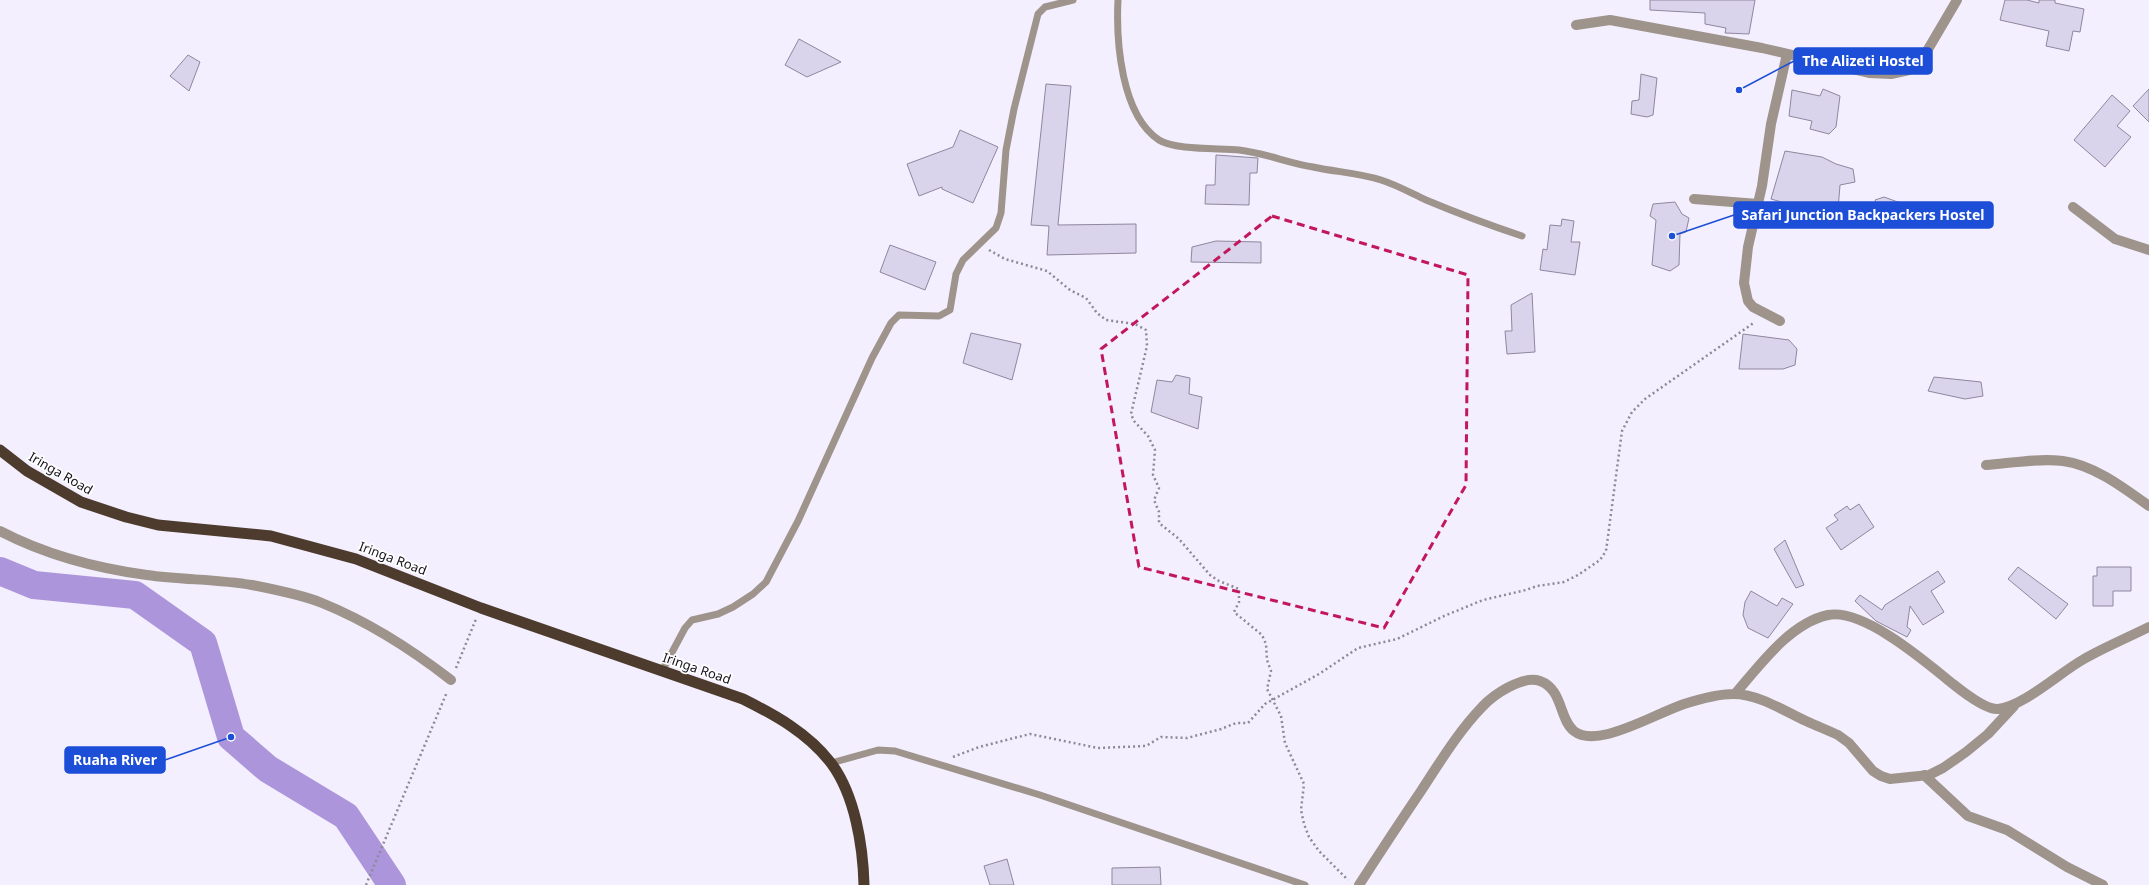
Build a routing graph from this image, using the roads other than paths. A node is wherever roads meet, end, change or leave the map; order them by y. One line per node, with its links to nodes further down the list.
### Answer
1 (1073, 0): 17 (lane)
2 (1118, 0): 9 (lane)
3 (1957, 0): 5 (street)
4 (1576, 25): 5 (street)
5 (1787, 54): 7 (street)
6 (1694, 199): 7 (street)
7 (1758, 204): 11 (street)
8 (2073, 207): 10 (street)
9 (1522, 236)
10 (2149, 250)
11 (1780, 322)
12 (0, 450): 17 (highway, Iringa Road)
13 (1986, 464): 14 (street)
14 (2149, 506)
15 (0, 531): 18 (street)
16 (2149, 627): 20 (street)
17 (662, 671): 21 (highway, Iringa Road)
18 (451, 680)
19 (1735, 694): 20 (street); 22 (street); 25 (street)
20 (2014, 706): 22 (street)
21 (831, 764): 23 (highway, Iringa Road); 24 (lane)
22 (1924, 775): 26 (street)
23 (864, 885)
24 (1306, 885)
25 (1358, 885)
26 (2103, 885)

